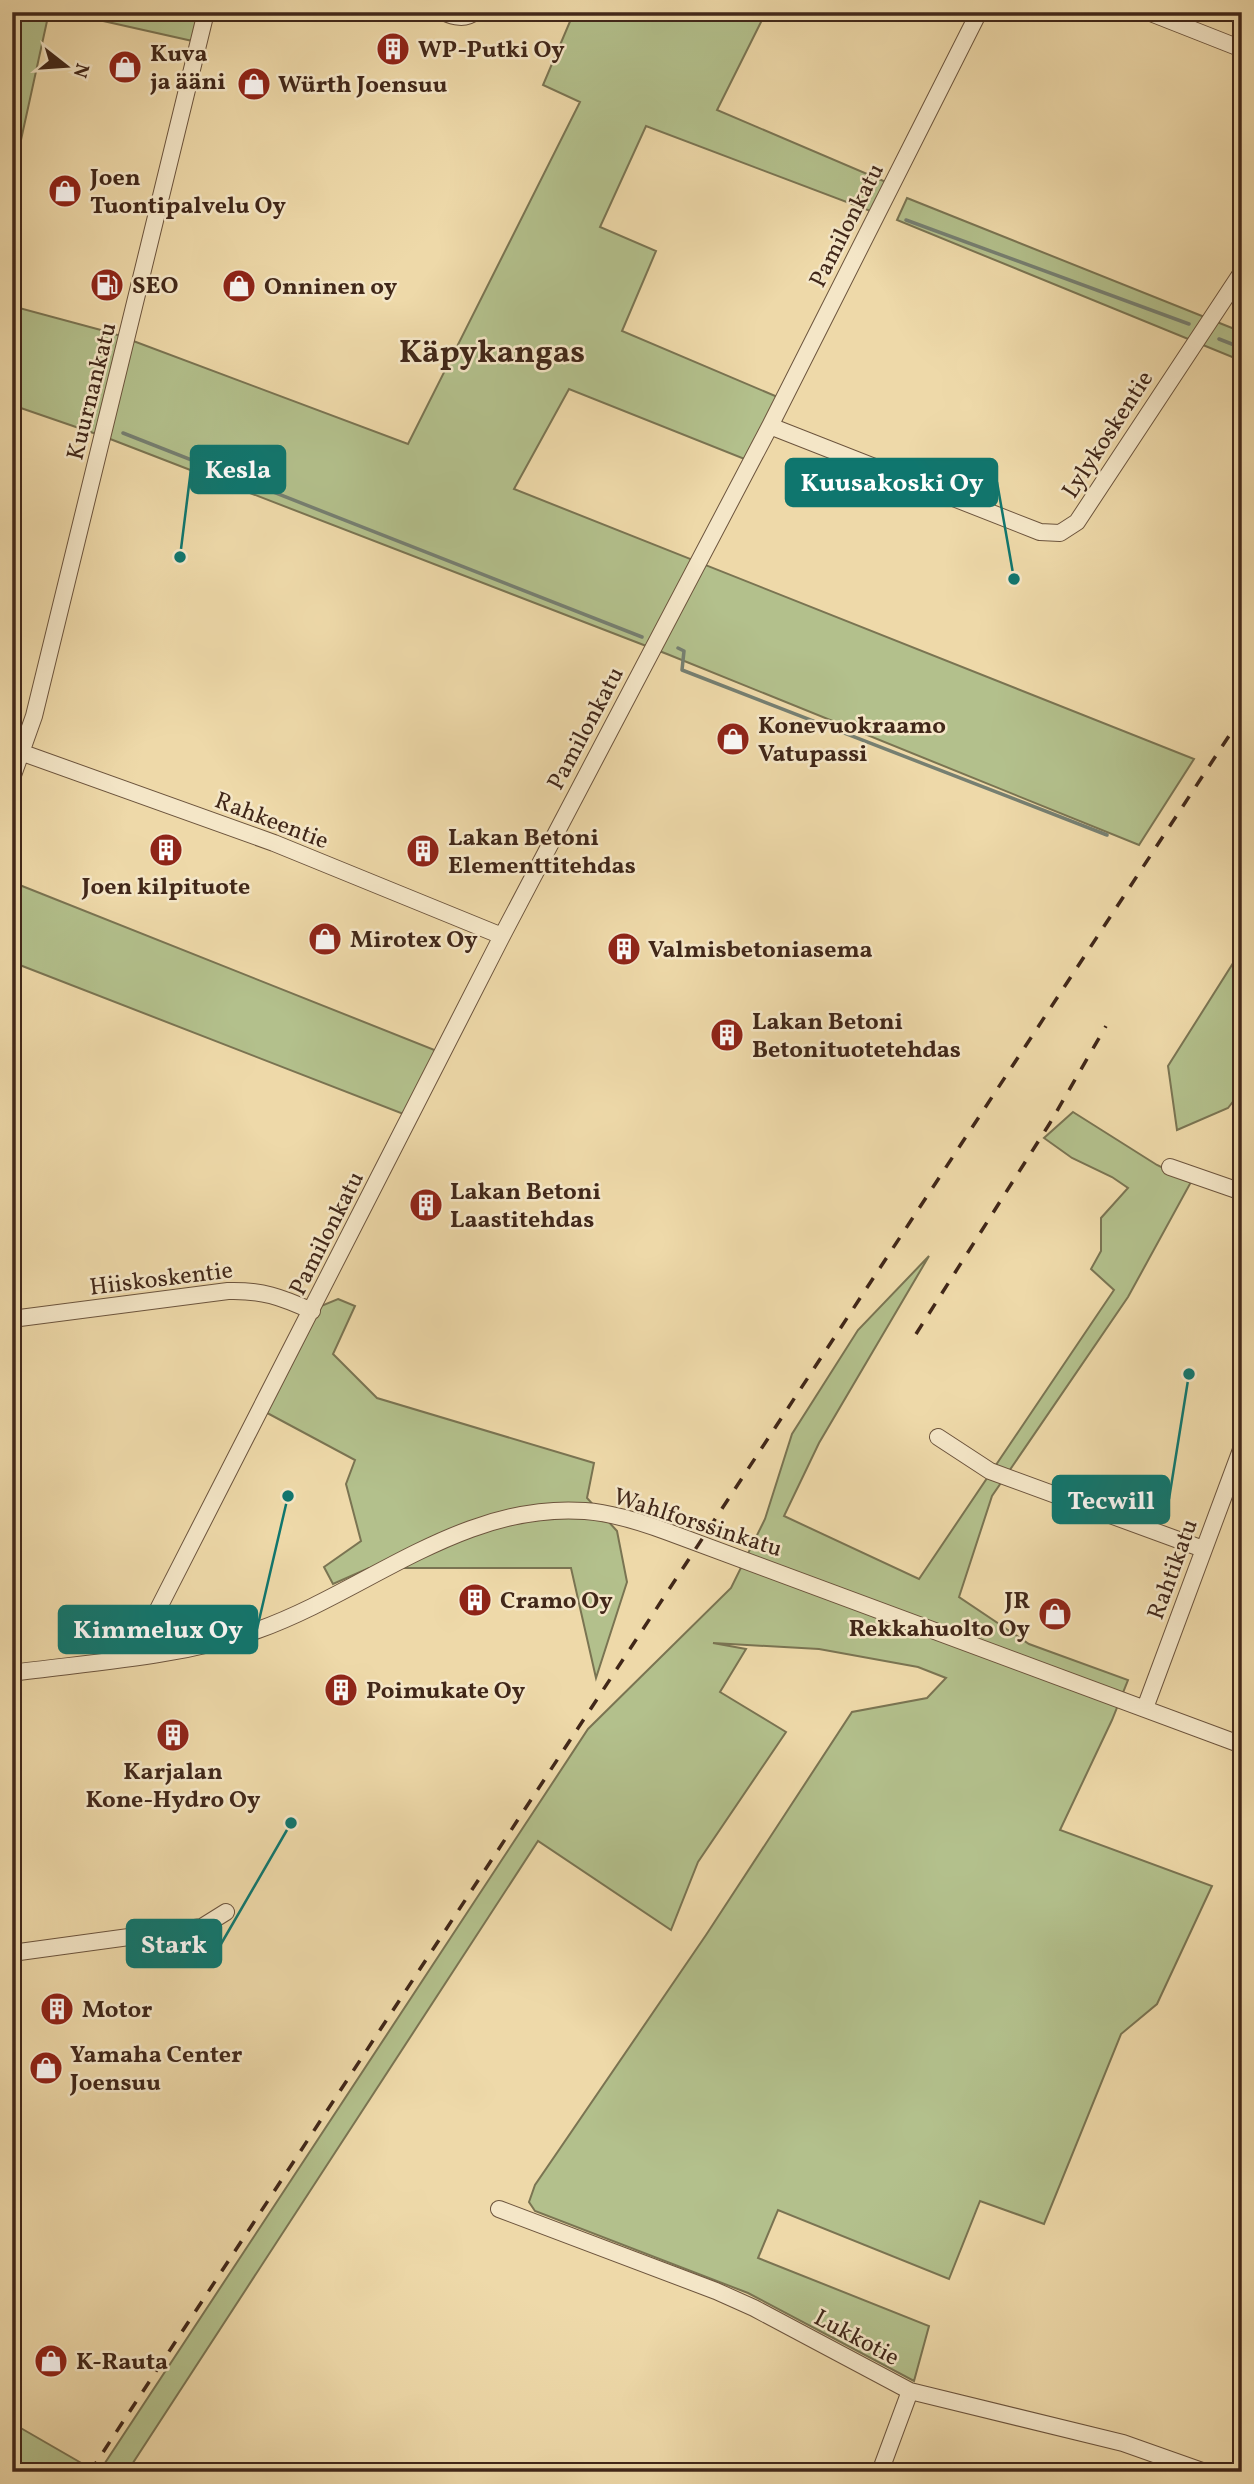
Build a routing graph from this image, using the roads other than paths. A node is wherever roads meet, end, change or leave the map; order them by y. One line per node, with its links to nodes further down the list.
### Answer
1 (206, 12): 9 (street, Kuurnankatu)
2 (443, 12): 3 (street)
3 (475, 12)
4 (979, 12): 8 (street, Pamilonkatu)
5 (1148, 12): 6 (street)
6 (1242, 49)
7 (1242, 272): 8 (street, Lylykoskentie)
8 (770, 426): 11 (street, Pamilonkatu)
9 (23, 752): 10 (street, Kuurnankatu); 11 (street, Rahkeentie)
10 (12, 778)
11 (502, 936): 14 (street, Pamilonkatu)
12 (1170, 1167): 13 (street)
13 (1242, 1192)
14 (312, 1311): 15 (street, Hiiskoskentie); 19 (street, Pamilonkatu)
15 (12, 1319)
16 (938, 1437): 18 (street)
17 (1242, 1447): 18 (street, Rahtikatu)
18 (1203, 1549): 21 (street, Rahtikatu)
19 (150, 1655): 20 (street, Wahlforssinkatu); 21 (street, Wahlforssinkatu)
20 (12, 1673)
21 (1145, 1708): 22 (street, Wahlforssinkatu)
22 (1242, 1745)
23 (226, 1912): 24 (street)
24 (12, 1953)
25 (499, 2209): 26 (street, Lukkotie)
26 (910, 2391): 27 (street); 28 (street, Lukkotie)
27 (880, 2472)
28 (1205, 2472)

